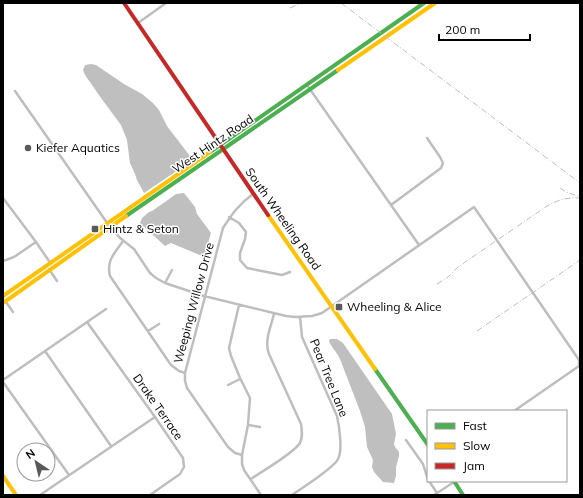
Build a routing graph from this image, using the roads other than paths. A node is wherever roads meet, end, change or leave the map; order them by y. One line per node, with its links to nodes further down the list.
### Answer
1 (124, 3): 5 (main road, South Wheeling Road)
2 (166, 3): 5 (street)
3 (424, 3): 6 (main road, West Hintz Road)
4 (435, 3): 7 (main road, West Hintz Road)
5 (137, 23): 10 (main road, South Wheeling Road)
6 (307, 85): 7 (street); 10 (main road, West Hintz Road)
7 (310, 89): 11 (main road, West Hintz Road); 14 (street)
8 (15, 91): 16 (street)
9 (427, 138): 14 (street)
10 (220, 145): 11 (main road, South Wheeling Road); 16 (main road, West Hintz Road)
11 (223, 149): 12 (main road, South Wheeling Road); 17 (main road, West Hintz Road)
12 (253, 194): 15 (street, Weeping Willow Drive); 33 (main road, South Wheeling Road)
13 (3, 198): 19 (street)
14 (391, 205): 20 (street)
15 (229, 218): 26 (street); 30 (street, Weeping Willow Drive)
16 (107, 223): 17 (street); 22 (main road, West Hintz Road)
17 (110, 227): 18 (street); 23 (main road, West Hintz Road)
18 (123, 241): 28 (street); 40 (street)
19 (36, 242): 21 (street); 22 (street)
20 (419, 245): 33 (street); 46 (street)
21 (3, 261)
22 (48, 264): 23 (street); 24 (street); 29 (main road, West Hintz Road)
23 (54, 267): 24 (main road, West Hintz Road)
24 (49, 270): 27 (street); 31 (main road, West Hintz Road)
25 (172, 270): 28 (street)
26 (290, 272)
27 (57, 281)
28 (165, 283): 30 (street)
29 (3, 296)
30 (204, 296): 32 (street); 42 (street, Weeping Willow Drive)
31 (4, 302): 35 (street)
32 (239, 305): 36 (street); 43 (street)
33 (332, 307): 37 (street); 51 (main road, South Wheeling Road)
34 (106, 309): 38 (street)
35 (13, 312)
36 (274, 313): 37 (street); 57 (street)
37 (300, 317): 65 (street, Pear Tree Lane)
38 (87, 322): 41 (street); 47 (street, Drake Terrace)
39 (159, 324): 40 (street)
40 (148, 331): 42 (street)
41 (45, 351): 44 (street); 52 (street)
42 (185, 373): 53 (street, Weeping Willow Drive)
43 (240, 378): 45 (street); 48 (street)
44 (3, 381): 54 (street)
45 (228, 385)
46 (515, 410)
47 (155, 417): 52 (street); 63 (street, Drake Terrace)
48 (248, 425): 49 (street); 53 (street)
49 (260, 427)
50 (406, 440): 56 (street)
51 (427, 444)
52 (111, 446): 54 (street)
53 (242, 455): 57 (street)
54 (69, 475): 62 (street)
55 (3, 476): 61 (main road)
56 (427, 477)
57 (251, 479): 64 (street)
58 (429, 482): 60 (street)
59 (454, 482): 60 (street); 66 (main road)
60 (436, 494)
61 (16, 495)
62 (40, 495)
63 (150, 495)
64 (261, 495)
65 (292, 495)
66 (463, 495)

